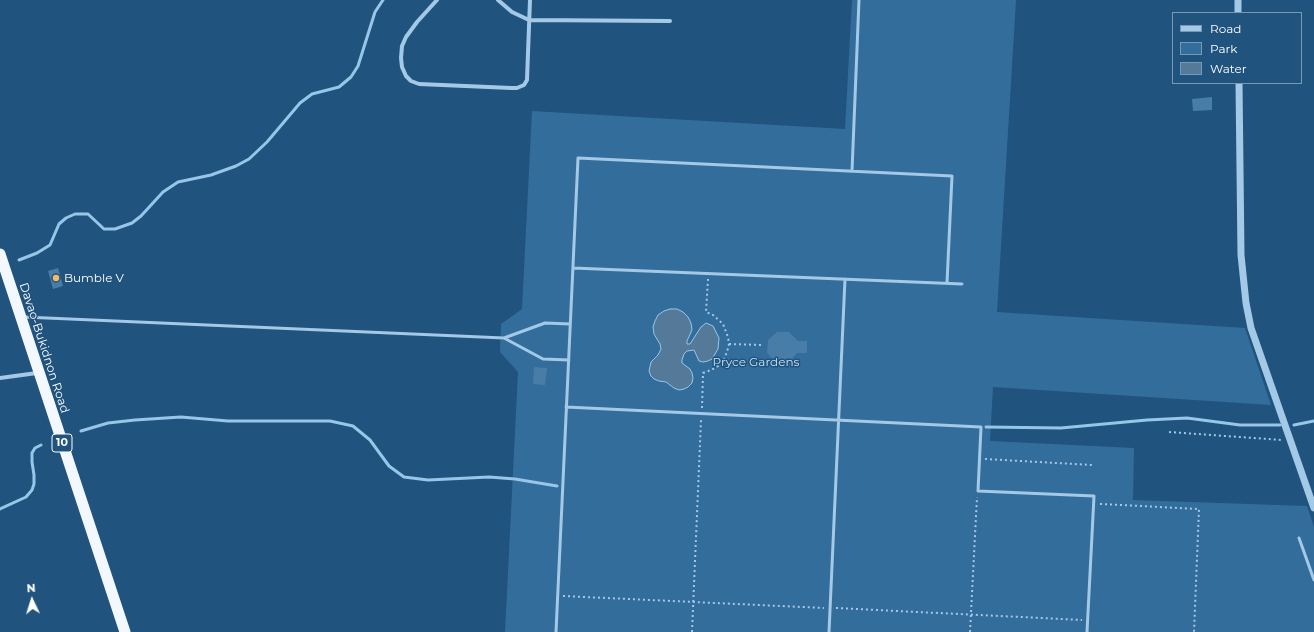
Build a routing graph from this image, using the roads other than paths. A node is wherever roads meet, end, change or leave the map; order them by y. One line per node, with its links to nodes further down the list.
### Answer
1 (437, 0): 7 (street)
2 (498, 0): 7 (street)
3 (530, 0): 7 (street)
4 (859, 0): 10 (lane)
5 (1238, 0): 6 (street)
6 (1238, 12)
7 (530, 20): 8 (street)
8 (670, 21)
9 (1239, 84): 24 (street)
10 (852, 171): 12 (lane); 14 (lane)
11 (0, 254): 16 (highway, Davao-Bukidnon Road / 10)
12 (573, 268): 13 (lane); 17 (lane)
13 (845, 279): 14 (lane); 23 (lane)
14 (947, 283): 15 (lane)
15 (962, 284)
16 (20, 316): 18 (lane); 20 (highway, Davao-Bukidnon Road / 10)
17 (570, 324): 18 (lane); 19 (lane)
18 (504, 338): 19 (lane)
19 (569, 360): 22 (lane)
20 (38, 373): 21 (street); 27 (highway, Davao-Bukidnon Road / 10)
21 (0, 378)
22 (566, 407): 23 (lane); 28 (lane)
23 (839, 420): 29 (lane); 30 (lane)
24 (1314, 508)
25 (1298, 538): 26 (lane)
26 (1314, 580)
27 (124, 632)
28 (556, 632)
29 (829, 632)
30 (1087, 632)

